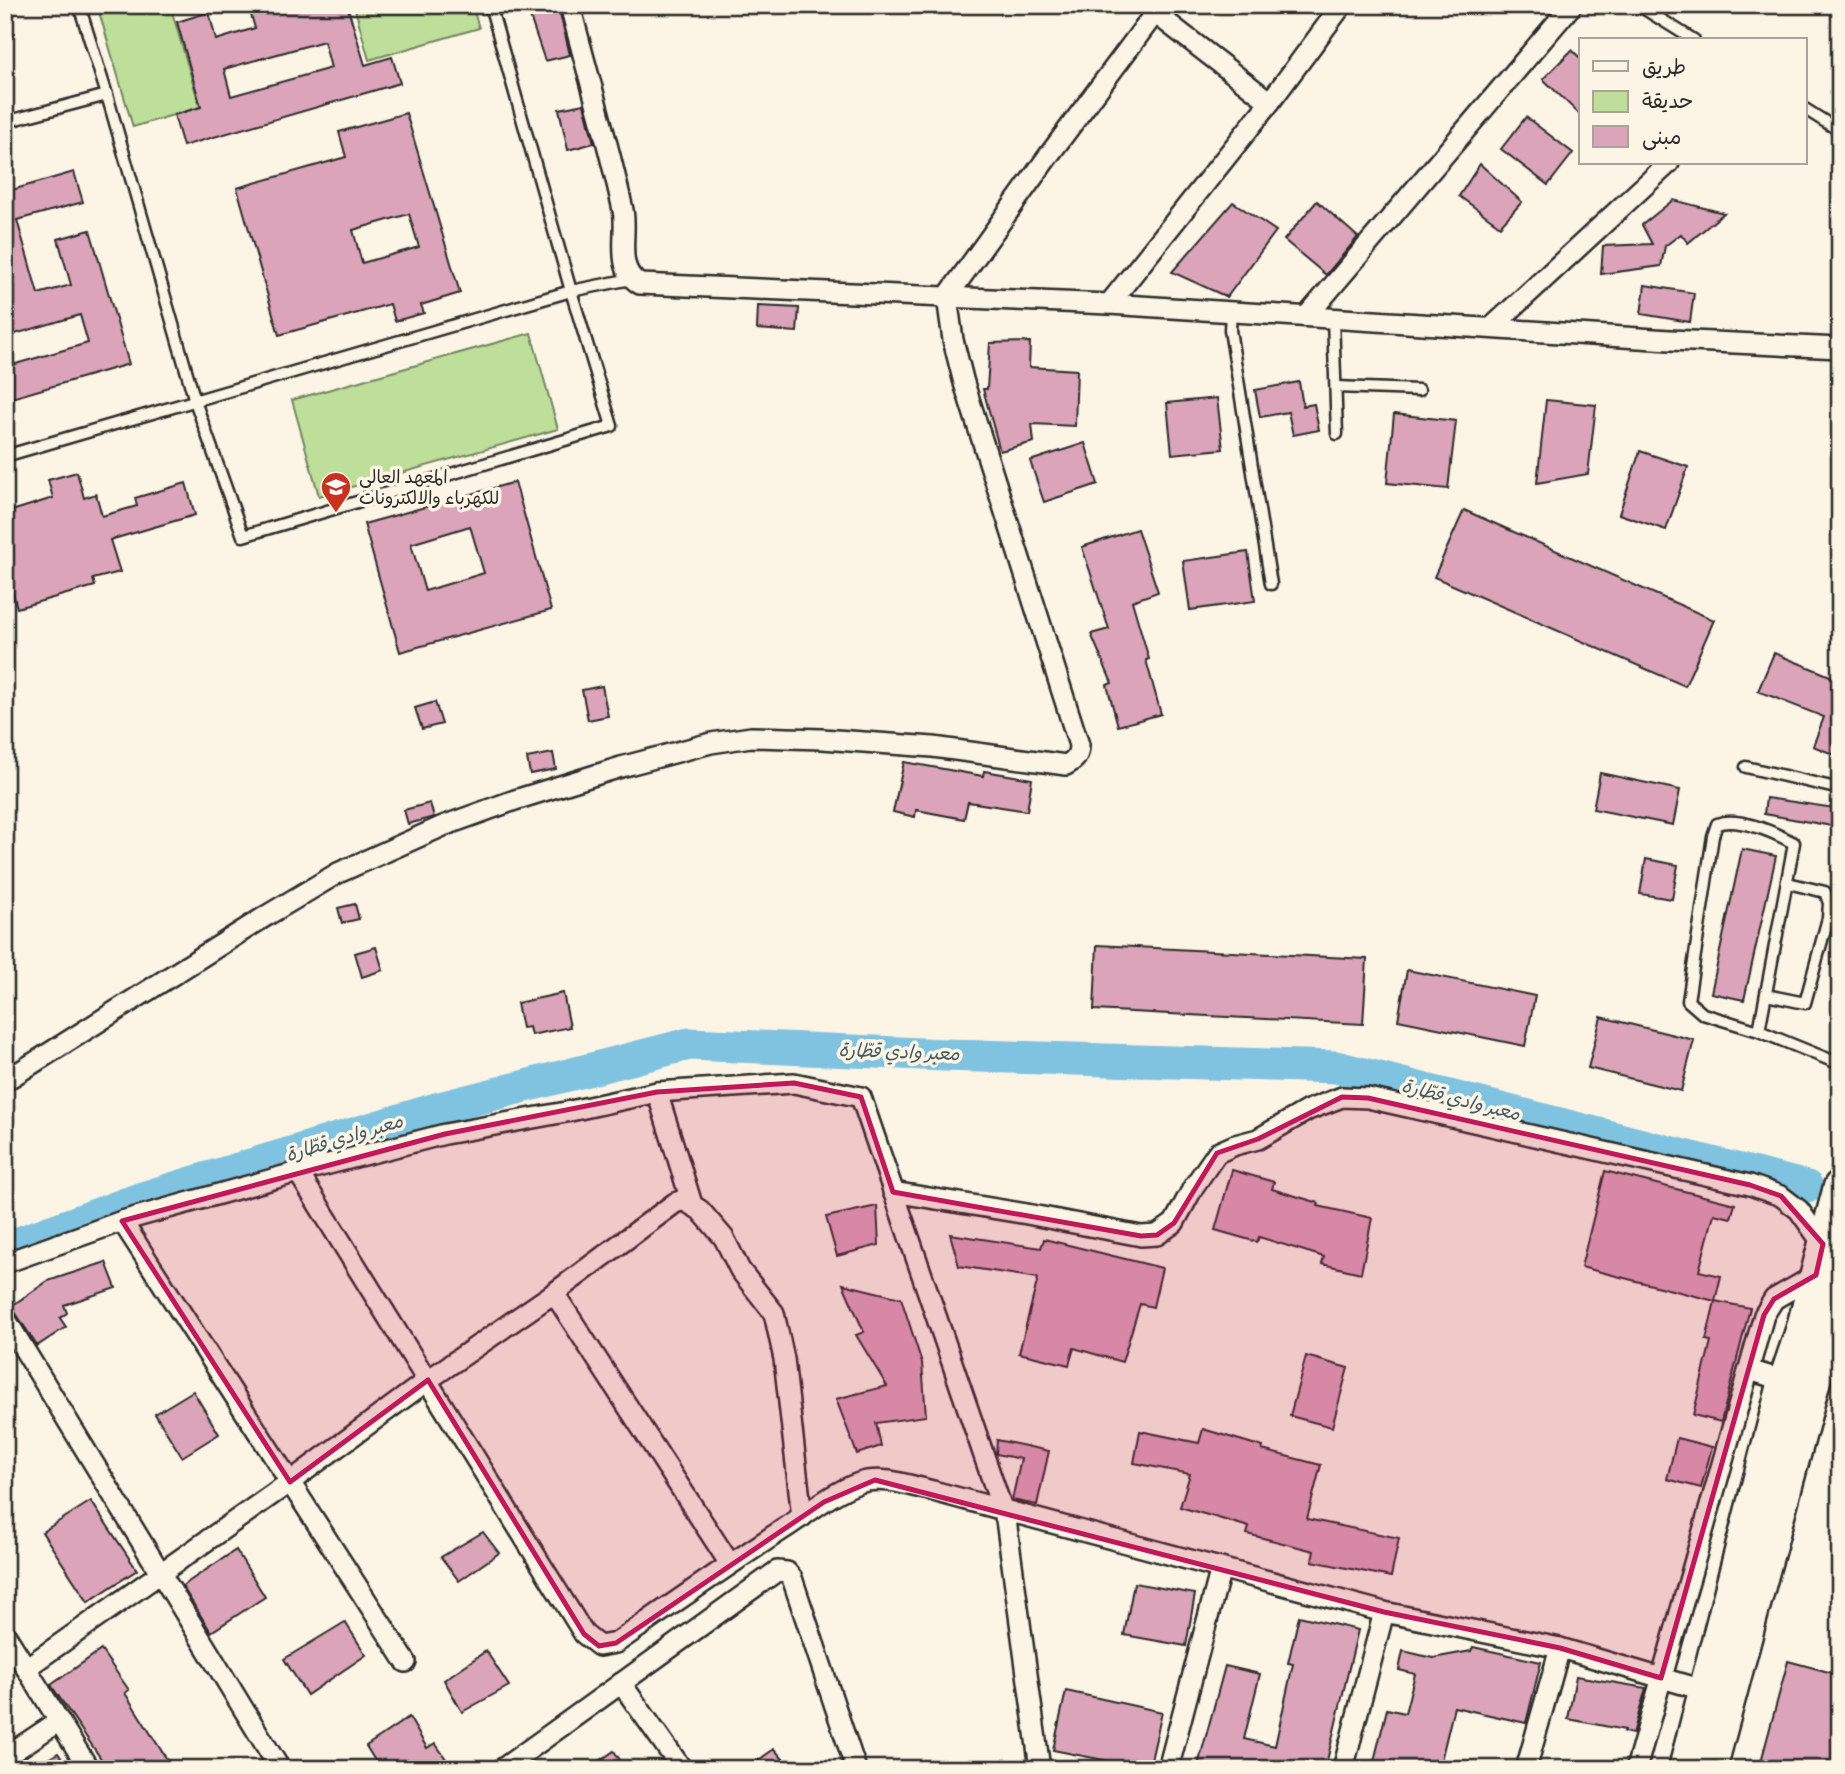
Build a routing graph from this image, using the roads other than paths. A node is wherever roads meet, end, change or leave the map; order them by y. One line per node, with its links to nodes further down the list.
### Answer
1 (79, 5): 9 (lane)
2 (490, 5): 16 (lane)
3 (570, 5): 15 (street)
4 (1342, 5): 10 (street)
5 (1572, 5): 20 (street)
6 (1638, 5): 8 (lane)
7 (1158, 9): 10 (street); 17 (street)
8 (1691, 38)
9 (107, 94): 12 (lane); 26 (lane)
10 (1270, 102): 18 (street)
11 (1806, 111): 13 (lane)
12 (5, 122)
13 (1840, 131)
14 (1668, 164): 22 (street)
15 (631, 279): 16 (lane); 17 (street)
16 (571, 291): 26 (lane); 26 (lane)
17 (947, 296): 18 (street); 36 (street)
18 (1109, 304): 19 (street)
19 (1231, 312): 20 (street); 29 (lane)
20 (1307, 316): 21 (street)
21 (1333, 318): 22 (street); 24 (lane)
22 (1491, 328): 23 (street)
23 (1840, 348)
24 (1336, 387): 25 (lane); 27 (lane)
25 (1419, 390)
26 (195, 401): 28 (lane)
27 (1337, 434)
28 (5, 456)
29 (1271, 584)
30 (1746, 767): 31 (lane)
31 (1840, 789)
32 (1788, 883): 33 (lane); 33 (lane); 34 (lane)
33 (1766, 995): 34 (lane)
34 (1759, 1031): 35 (lane)
35 (1840, 1064)
36 (5, 1081)
37 (657, 1092): 38 (street); 40 (street); 41 (street)
38 (298, 1172): 42 (street); 49 (street)
39 (1840, 1187): 43 (highway)
40 (893, 1192): 43 (street); 52 (street)
41 (692, 1204): 46 (street); 53 (street)
42 (122, 1221): 44 (street); 51 (street)
43 (1823, 1244): 45 (highway)
44 (5, 1262)
45 (1828, 1279): 48 (street); 50 (highway); 78 (highway)
46 (554, 1293): 49 (street); 54 (street)
47 (5, 1318): 56 (street)
48 (1749, 1370): 50 (street); 62 (street)
49 (428, 1380): 51 (street); 54 (street)
50 (1785, 1381): 64 (highway)
51 (290, 1482): 56 (street); 60 (street)
52 (1003, 1509): 53 (street); 55 (street); 72 (street)
53 (802, 1517): 54 (street)
54 (730, 1564)
55 (1221, 1568): 57 (street); 73 (street)
56 (161, 1573): 61 (street); 68 (street)
57 (1384, 1612): 59 (street); 74 (street)
58 (5, 1634): 61 (street)
59 (1560, 1648): 62 (street); 75 (street)
60 (406, 1662)
61 (26, 1668): 65 (street)
62 (1661, 1678): 64 (street); 76 (street)
63 (621, 1683): 69 (street); 70 (street); 71 (street)
64 (1706, 1691): 77 (highway)
65 (59, 1721): 66 (street); 67 (street)
66 (5, 1757)
67 (89, 1769)
68 (281, 1769)
69 (502, 1769)
70 (682, 1769)
71 (856, 1769)
72 (1040, 1769)
73 (1168, 1769)
74 (1343, 1769)
75 (1526, 1769)
76 (1636, 1769)
77 (1685, 1769)
78 (1710, 1769)

